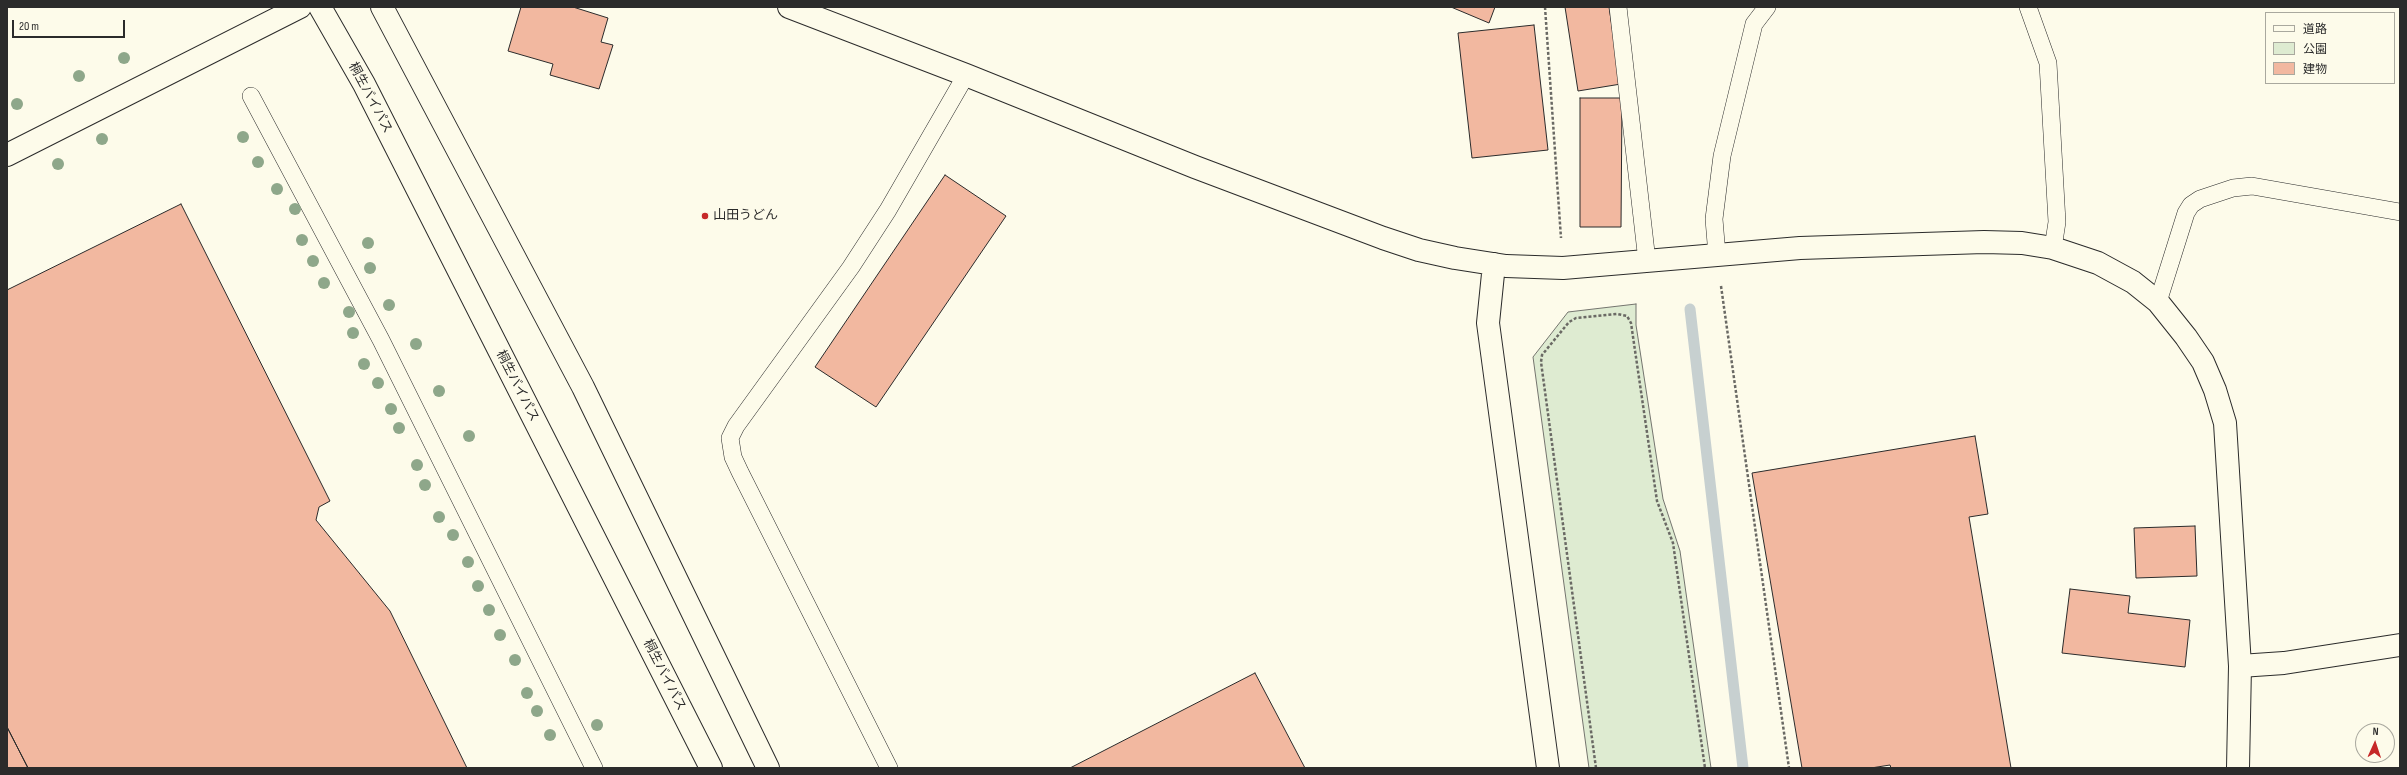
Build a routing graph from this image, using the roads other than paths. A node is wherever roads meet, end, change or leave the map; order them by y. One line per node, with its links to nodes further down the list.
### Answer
1 (300, 7): 10 (main road)
2 (320, 7): 20 (main road, 桐生バイパス)
3 (382, 7): 21 (main road)
4 (789, 7): 8 (main road)
5 (1618, 7): 14 (lane)
6 (1766, 7): 13 (lane)
7 (2028, 7): 12 (lane)
8 (966, 75): 15 (main road); 22 (lane)
9 (251, 96): 19 (lane)
10 (7, 154)
11 (2400, 212): 16 (lane)
12 (2054, 248): 13 (main road); 16 (main road)
13 (1717, 255): 14 (main road)
14 (1647, 261): 15 (main road)
15 (1494, 264): 23 (main road)
16 (2158, 302): 18 (main road)
17 (2400, 645): 18 (main road)
18 (2240, 666): 24 (main road)
19 (594, 768)
20 (711, 768)
21 (768, 768)
22 (889, 768)
23 (1548, 768)
24 (2238, 768)

